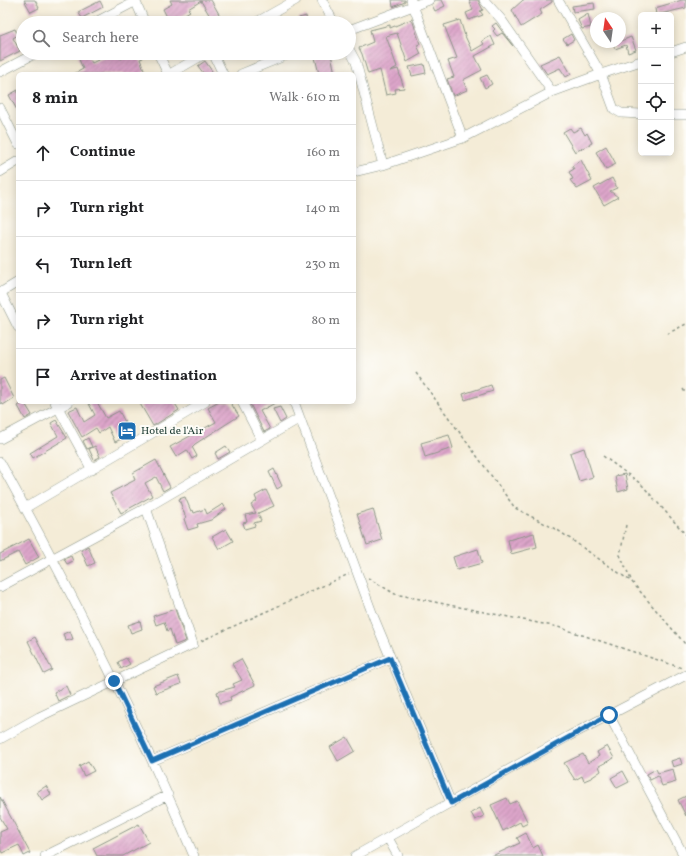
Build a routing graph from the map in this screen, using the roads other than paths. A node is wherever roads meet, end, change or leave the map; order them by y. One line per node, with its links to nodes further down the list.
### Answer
1 (296, 0): 10 (street)
2 (322, 0): 11 (street)
3 (428, 0): 7 (street)
4 (484, 0): 28 (street)
5 (558, 0): 27 (street)
6 (135, 1): 8 (street); 9 (street)
7 (412, 3): 12 (street); 33 (street)
8 (107, 16)
9 (142, 16)
10 (267, 16)
11 (330, 16)
12 (356, 27)
13 (686, 47): 14 (street)
14 (674, 51)
15 (23, 60): 22 (street)
16 (162, 60): 23 (street)
17 (194, 60): 24 (street)
18 (216, 60): 25 (street)
19 (275, 60): 26 (street)
20 (355, 60): 36 (street)
21 (638, 62): 27 (street)
22 (0, 72)
23 (168, 72)
24 (173, 72)
25 (222, 72)
26 (246, 72)
27 (601, 74): 28 (street); 30 (street)
28 (552, 92): 33 (street)
29 (0, 108): 34 (street)
30 (638, 114)
31 (674, 114): 32 (street)
32 (686, 115)
33 (463, 138): 36 (street)
34 (16, 140)
35 (16, 162): 37 (street)
36 (384, 165): 38 (street)
37 (0, 172)
38 (356, 172)
39 (16, 283): 40 (street)
40 (0, 292): 41 (street)
41 (16, 323)
42 (202, 404): 50 (street)
43 (243, 404): 48 (street)
44 (295, 404): 46 (street)
45 (56, 405): 47 (street); 50 (street)
46 (300, 418): 48 (street); 55 (street)
47 (0, 439)
48 (261, 439): 52 (street)
49 (0, 462): 51 (street)
50 (92, 470): 51 (street)
51 (25, 508): 53 (street)
52 (146, 508): 53 (street); 57 (street)
53 (53, 559): 54 (street); 57 (street)
54 (0, 587)
55 (390, 658): 60 (street); 62 (street)
56 (686, 675): 58 (street)
57 (114, 681): 59 (street); 60 (street)
58 (609, 715): 62 (street); 68 (street)
59 (0, 739)
60 (152, 761): 61 (street)
61 (168, 795): 64 (street); 65 (street)
62 (451, 803): 63 (street)
63 (388, 838): 66 (street); 67 (street)
64 (45, 856)
65 (194, 856)
66 (355, 856)
67 (398, 856)
68 (684, 856)

